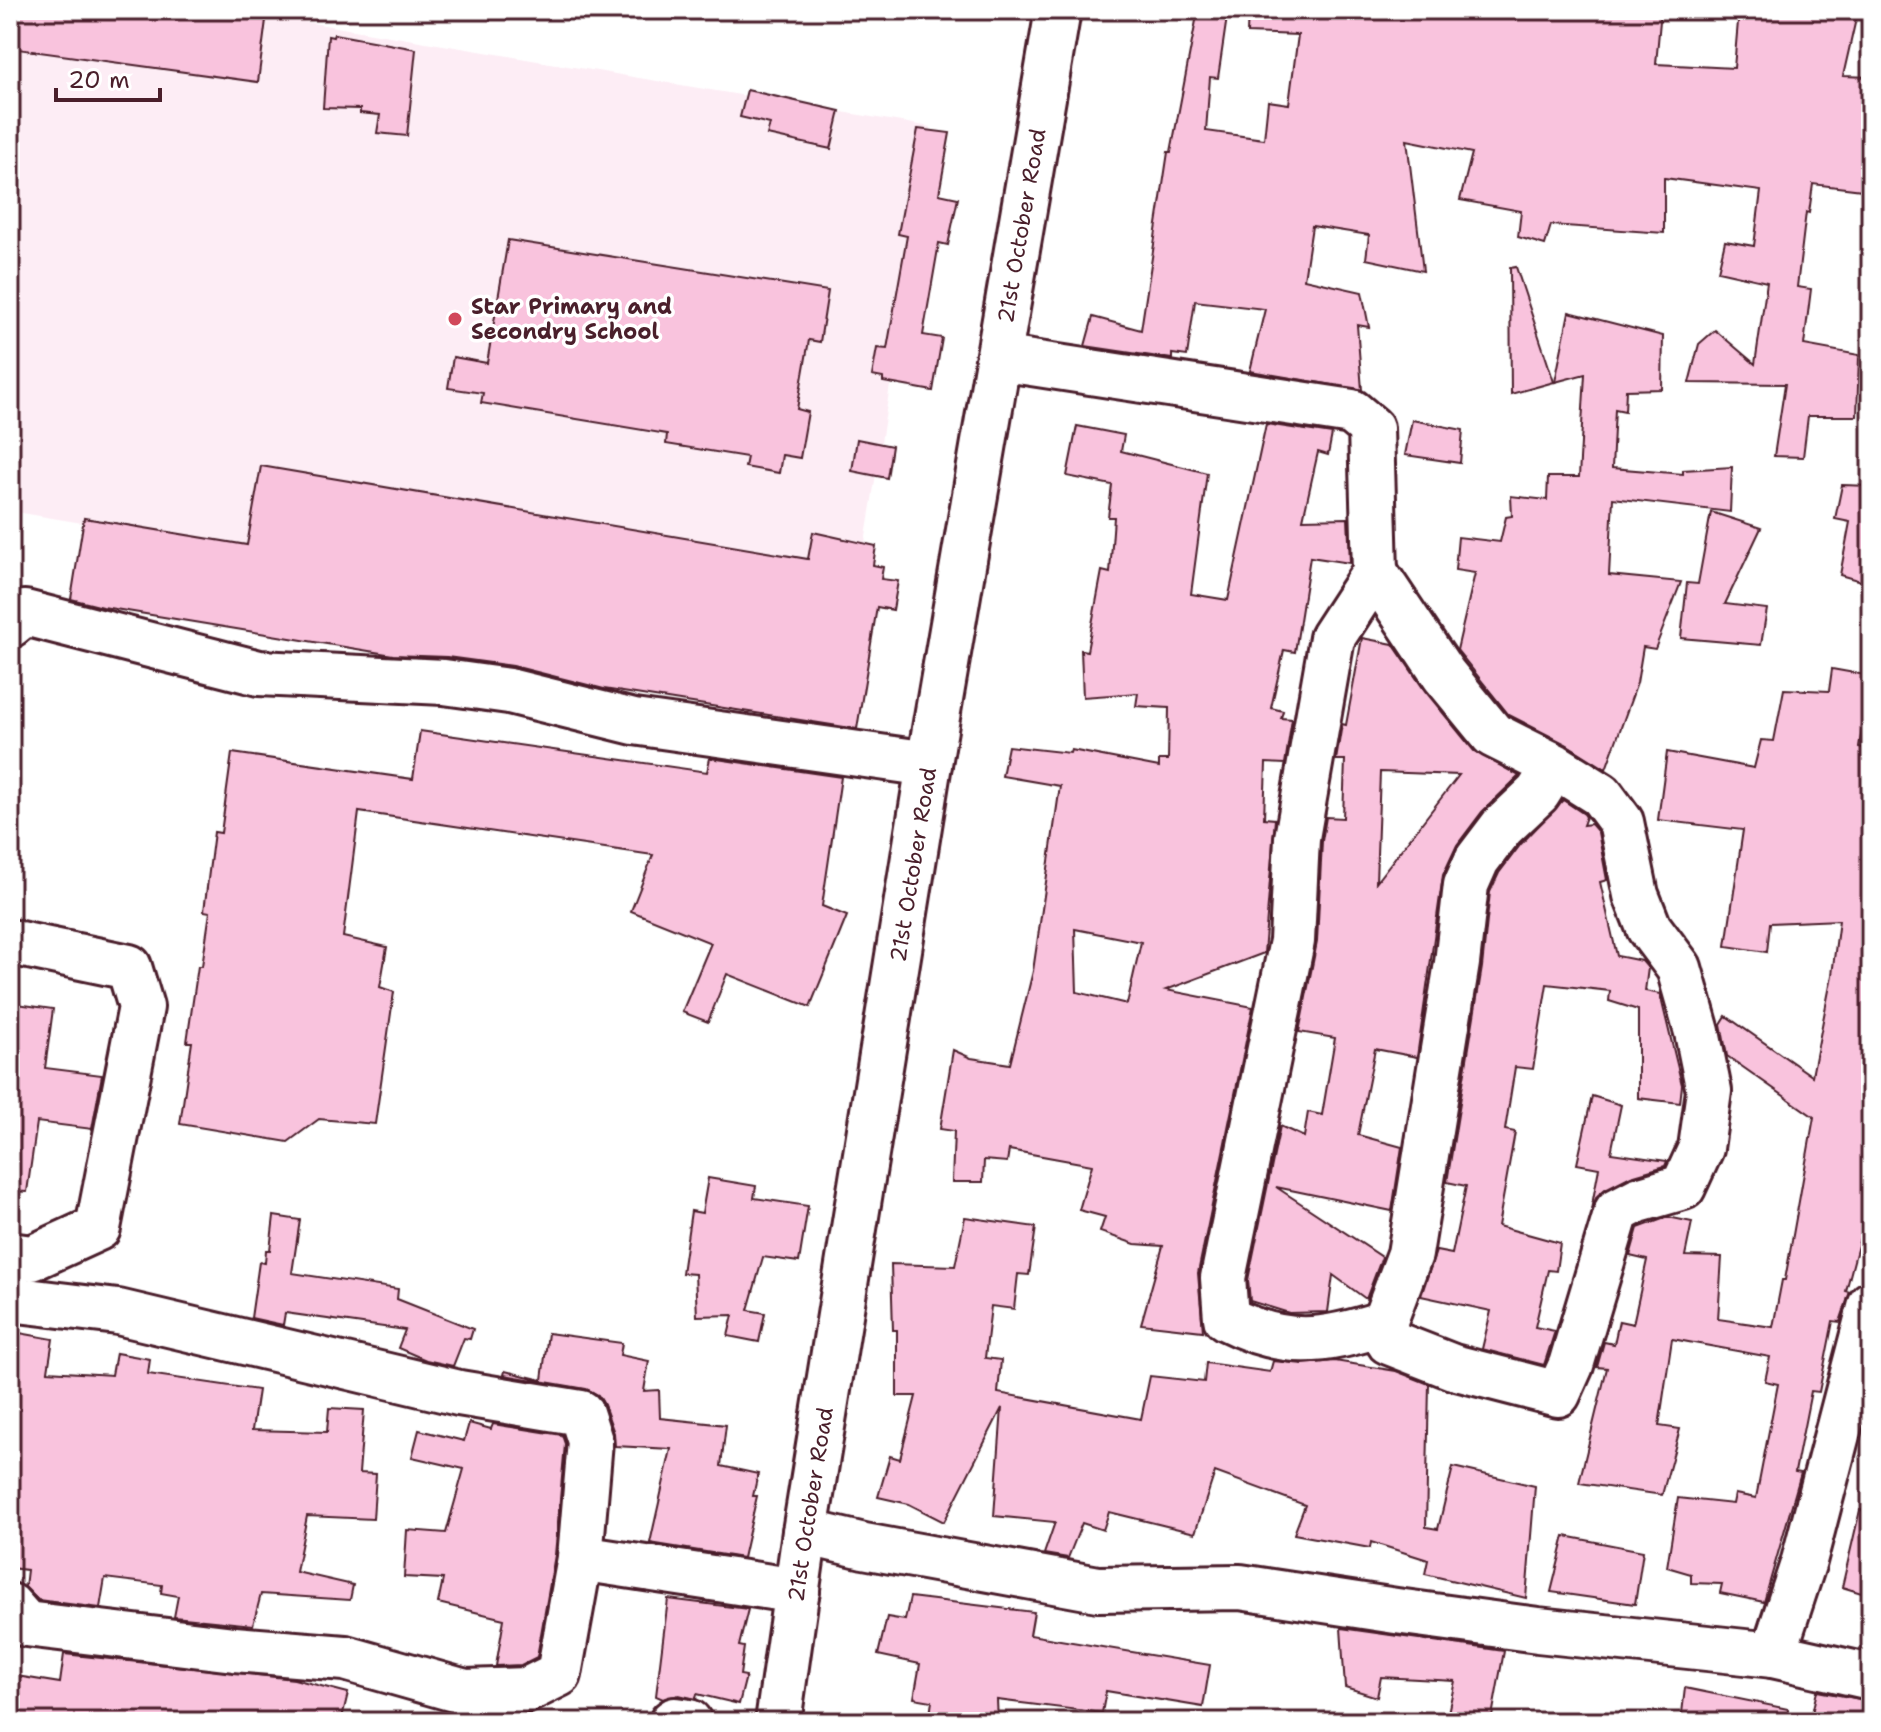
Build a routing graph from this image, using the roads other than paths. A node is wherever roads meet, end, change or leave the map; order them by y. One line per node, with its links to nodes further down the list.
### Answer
1 (1058, 10): 2 (street, 21st October Road)
2 (999, 358): 3 (street); 5 (street, 21st October Road)
3 (1375, 572): 6 (street); 11 (street)
4 (10, 625): 5 (street)
5 (929, 764): 12 (street, 21st October Road)
6 (1555, 766): 11 (street); 11 (street)
7 (10, 942): 8 (street)
8 (10, 1255)
9 (10, 1299): 13 (street)
10 (1871, 1304): 16 (street)
11 (1384, 1323)
12 (805, 1532): 14 (street, 21st October Road); 16 (street)
13 (580, 1558): 14 (street); 15 (street)
14 (797, 1591): 20 (street, 21st October Road)
15 (10, 1606)
16 (1773, 1655): 17 (street)
17 (1871, 1677)
18 (672, 1722): 19 (street)
19 (689, 1722)
20 (778, 1722)

